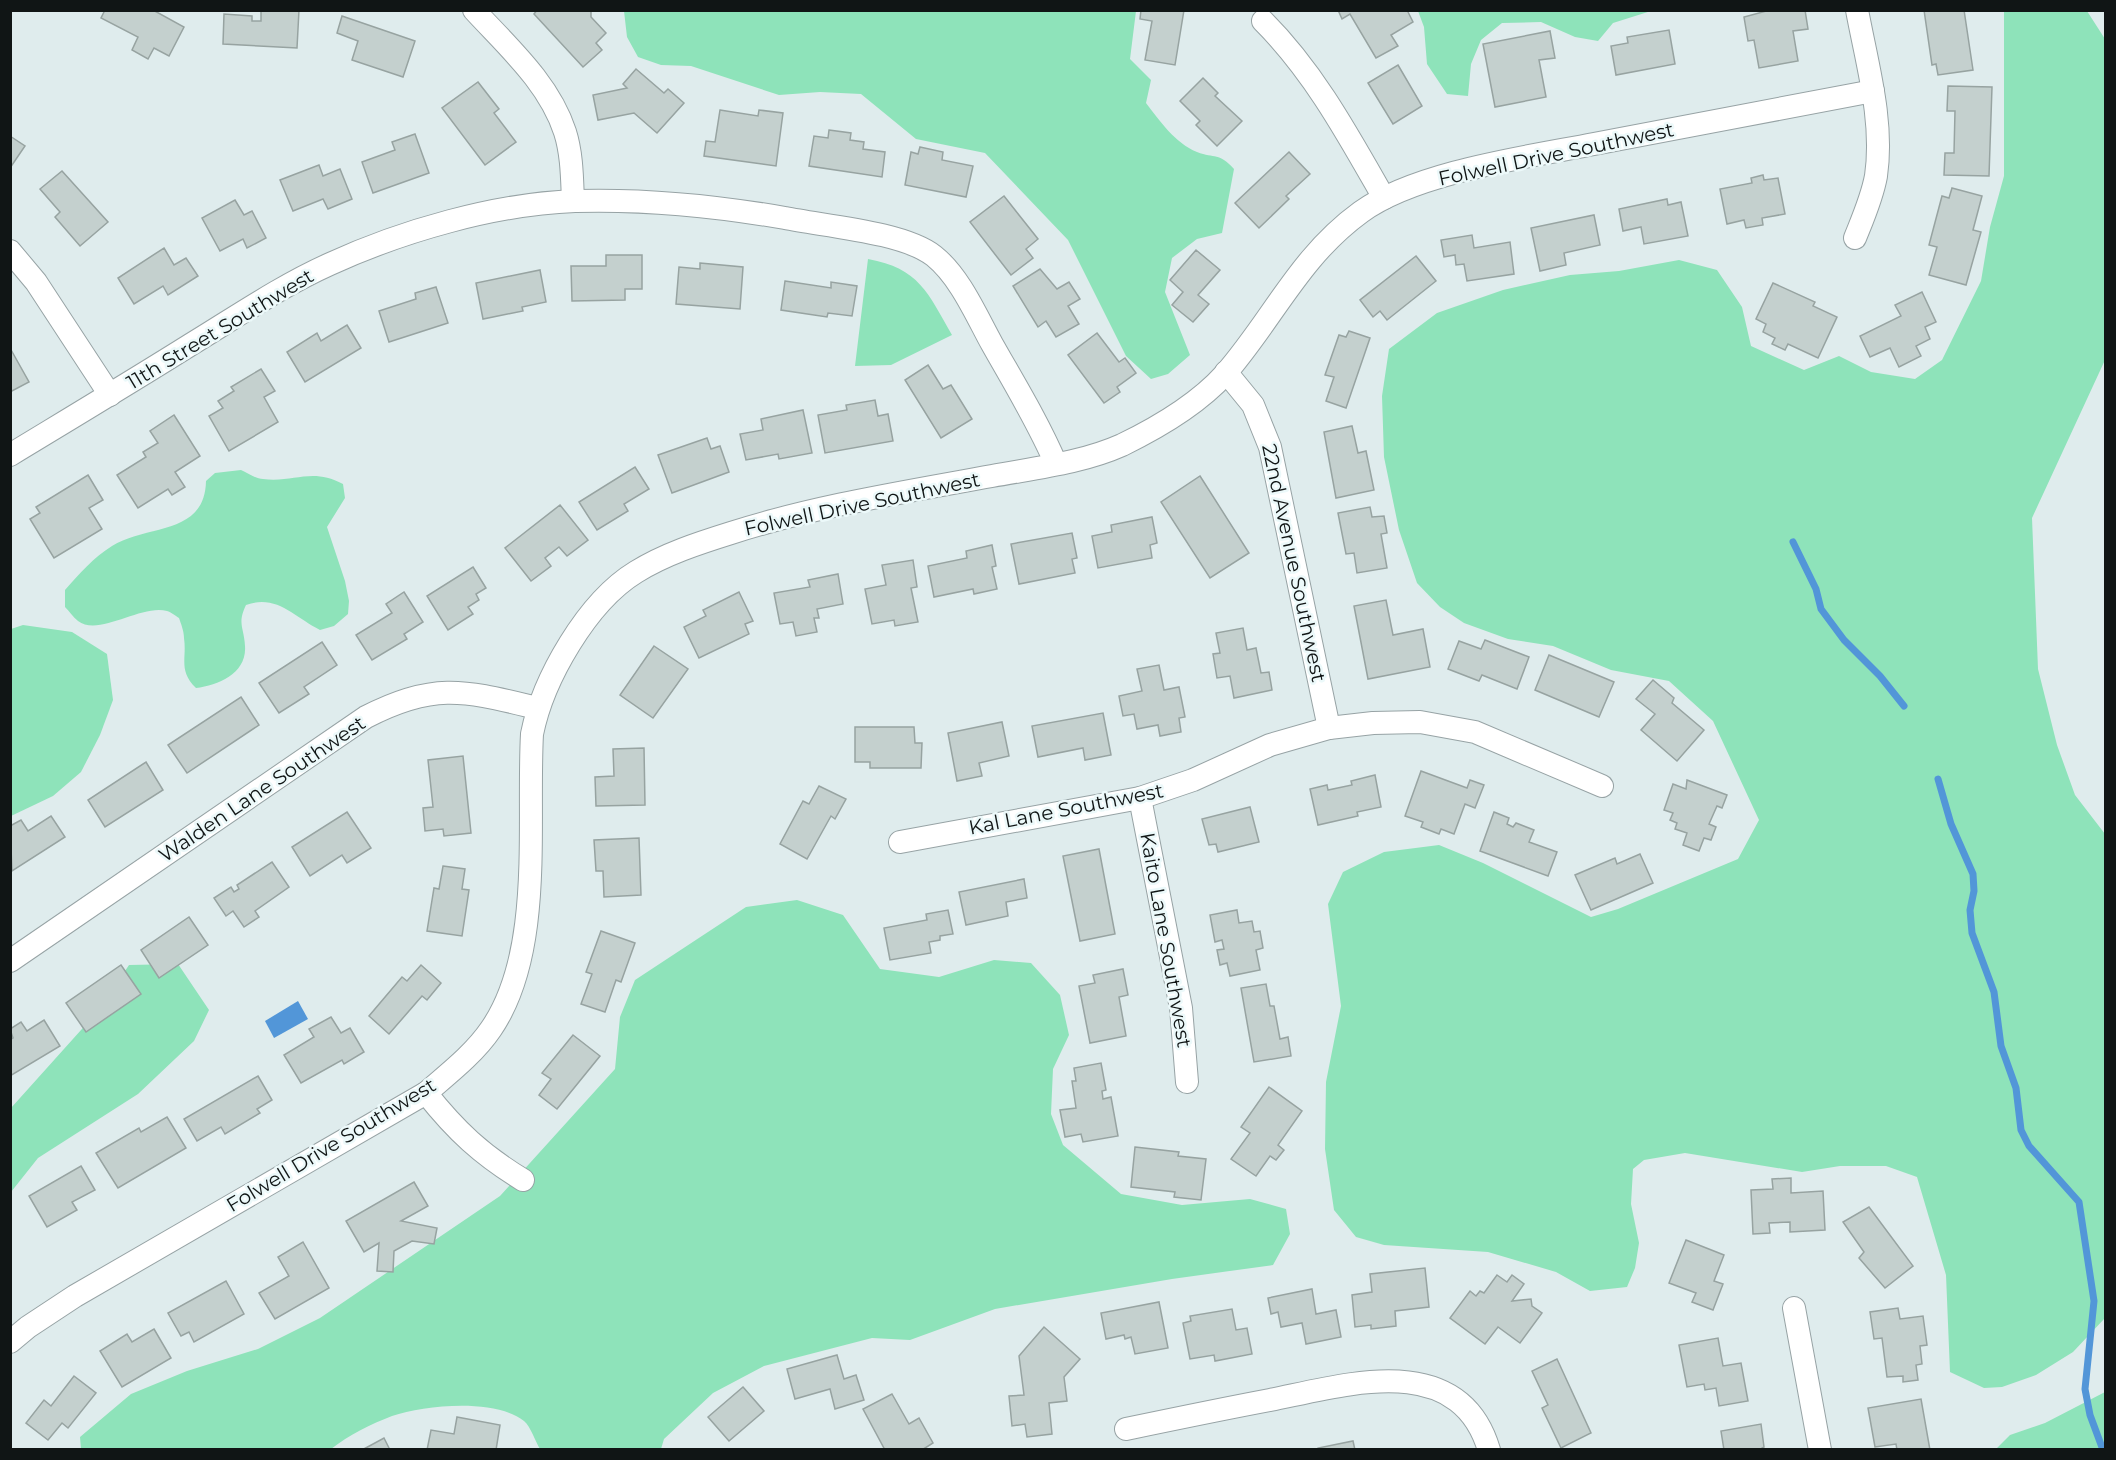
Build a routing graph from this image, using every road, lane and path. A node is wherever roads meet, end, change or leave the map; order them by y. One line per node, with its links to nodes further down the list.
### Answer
1 (474, 10): 6 (street)
2 (1857, 10): 4 (street)
3 (1263, 21): 5 (street)
4 (1873, 91): 5 (street, Folwell Drive Southwest); 7 (street)
5 (1384, 198): 9 (street, Folwell Drive Southwest)
6 (573, 201): 10 (street, 11th Street Southwest); 12 (street, 11th Street Southwest)
7 (1855, 238)
8 (10, 251): 10 (street)
9 (1226, 372): 12 (street, Folwell Drive Southwest); 14 (street, 22nd Avenue Southwest)
10 (110, 395): 11 (street, 11th Street Southwest)
11 (10, 455)
12 (1056, 464): 13 (street, Folwell Drive Southwest)
13 (537, 708): 18 (street, Walden Lane Southwest); 20 (street, Folwell Drive Southwest)
14 (1329, 728): 15 (street, Kal Lane Southwest); 16 (street, Kal Lane Southwest)
15 (1602, 786)
16 (1140, 798): 17 (street, Kal Lane Southwest); 19 (street, Kaito Lane Southwest)
17 (900, 842)
18 (10, 961)
19 (1187, 1082)
20 (426, 1093): 21 (street); 23 (street, Folwell Drive Southwest)
21 (523, 1180)
22 (1794, 1308): 26 (street)
23 (10, 1342)
24 (1126, 1429): 25 (street)
25 (1489, 1449)
26 (1820, 1449)

